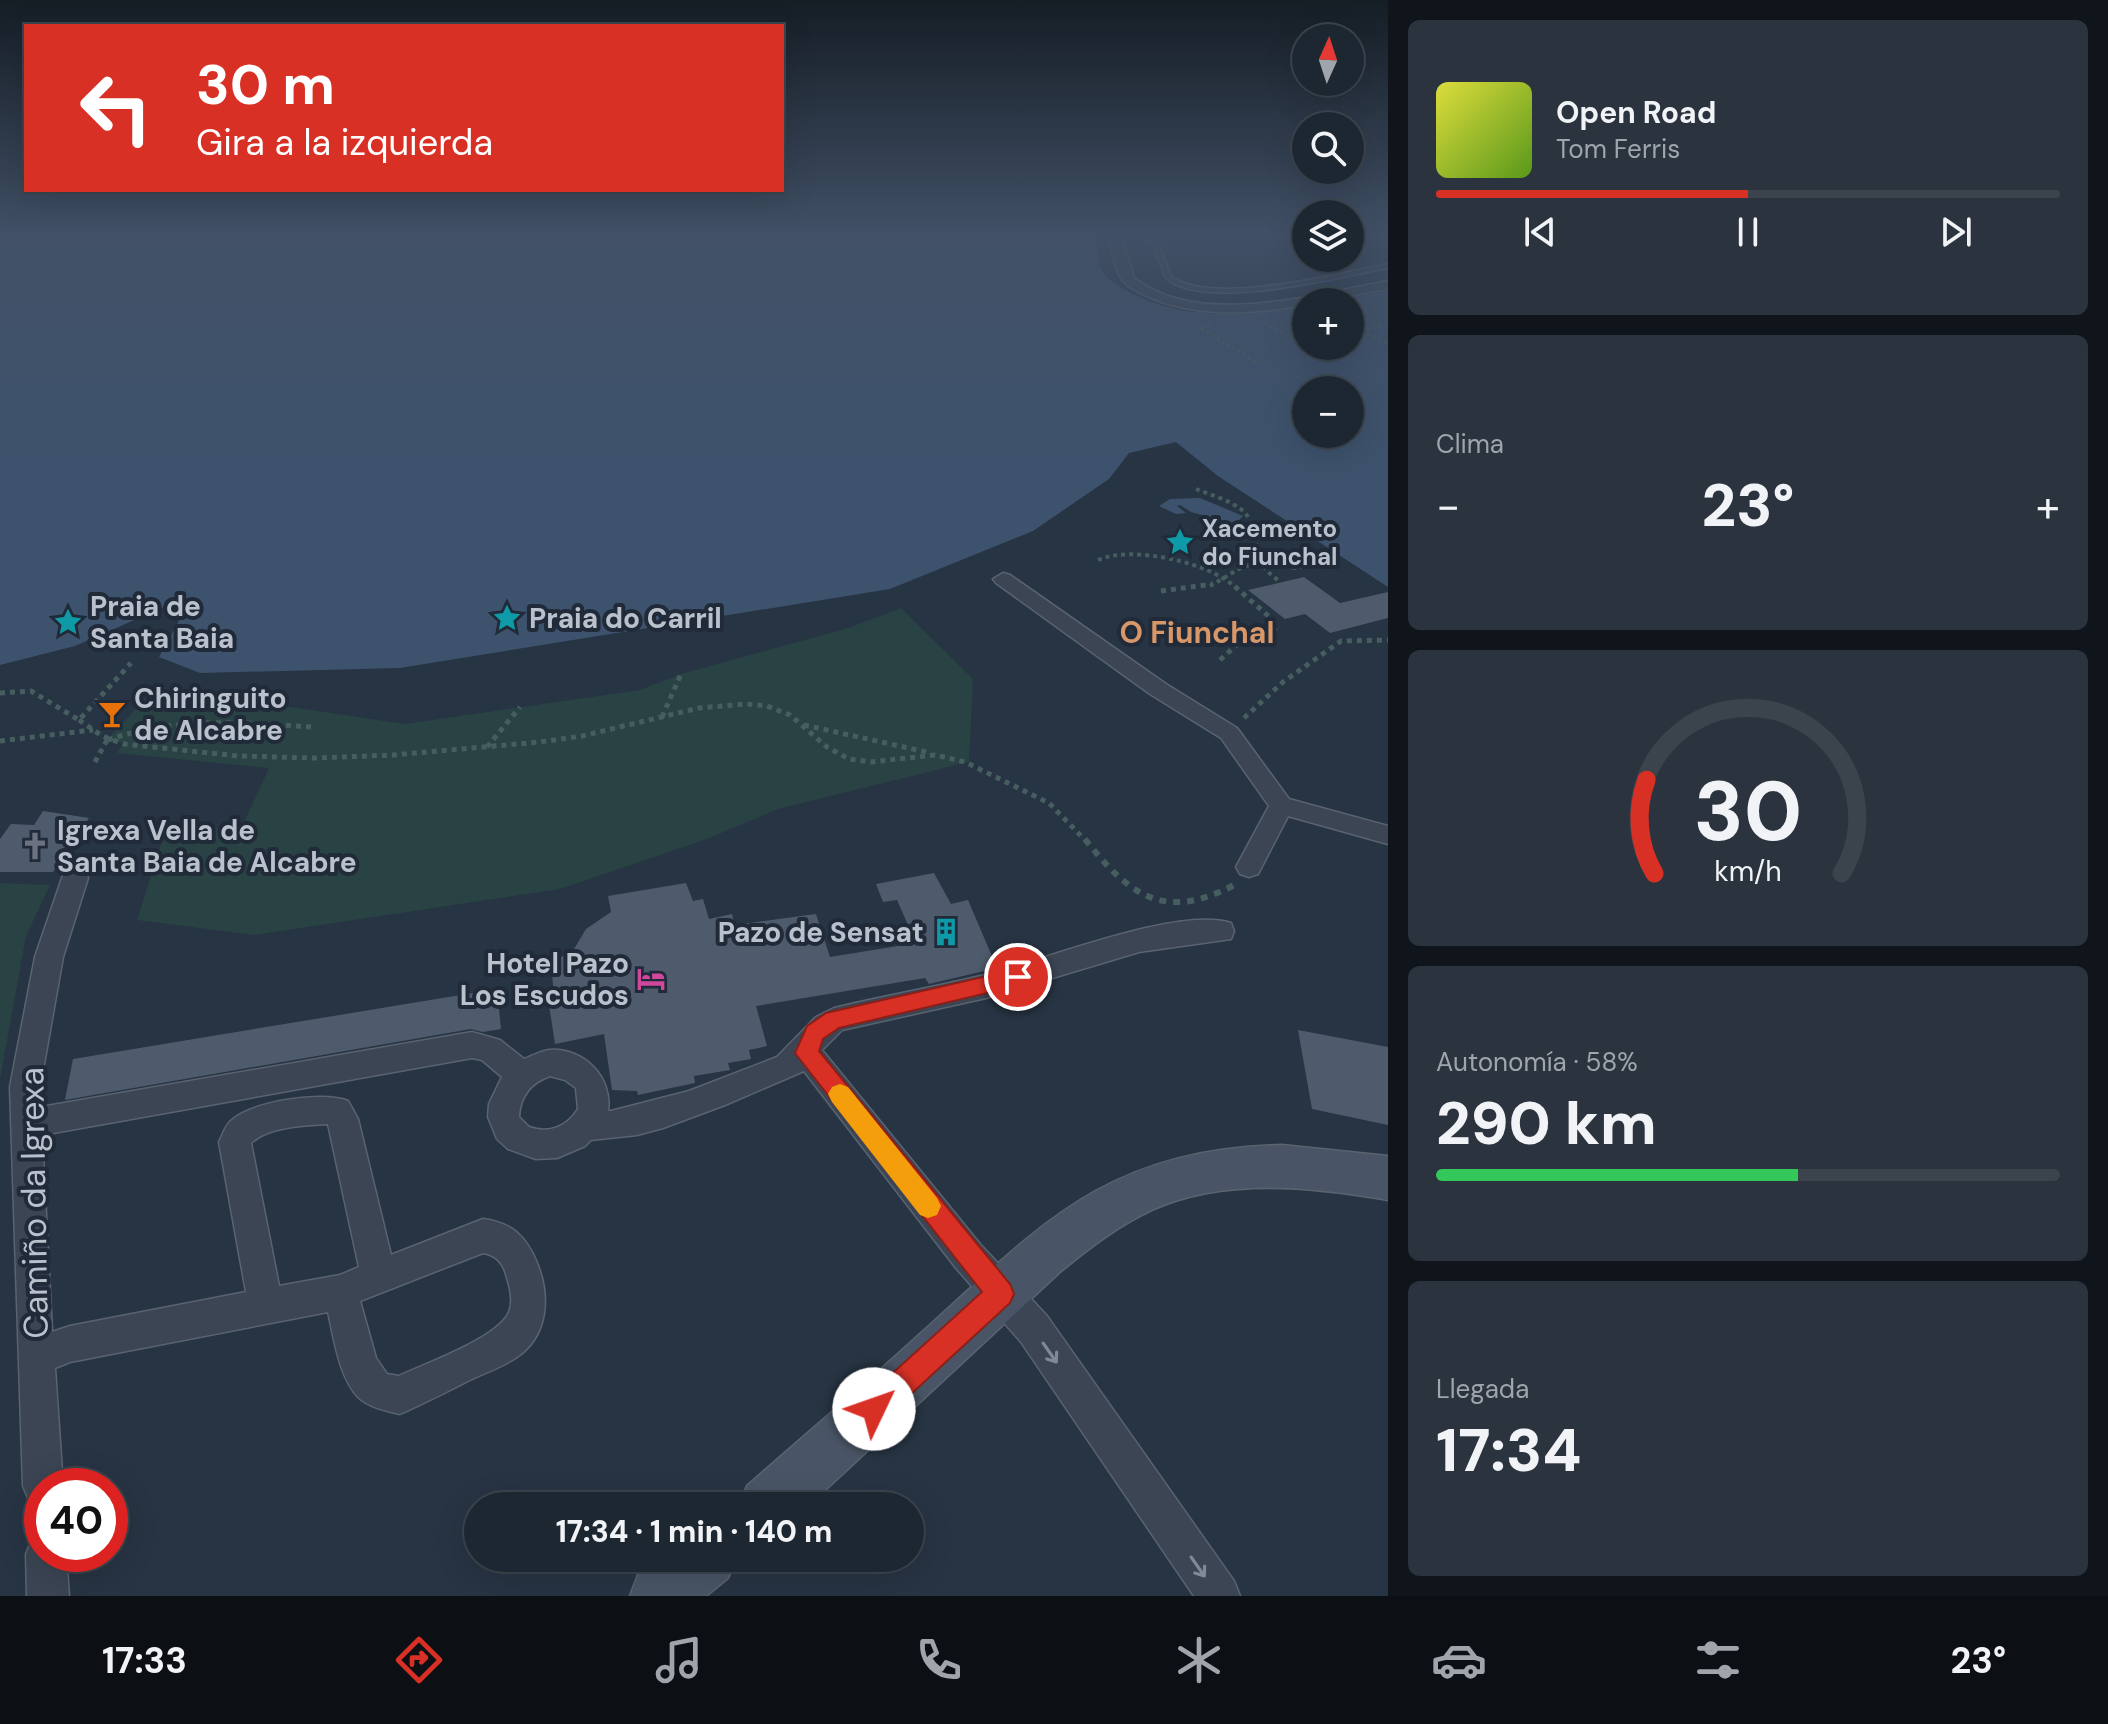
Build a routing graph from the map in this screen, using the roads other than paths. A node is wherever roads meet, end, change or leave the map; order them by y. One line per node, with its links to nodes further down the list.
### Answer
1 (1003, 579): 2 (street)
2 (1281, 805): 3 (street); 4 (street)
3 (1388, 835)
4 (1249, 867)
5 (75, 878): 9 (street, Camiño da Igrexa)
6 (1221, 931): 7 (street)
7 (807, 1053): 10 (street); 14 (street)
8 (521, 1074): 9 (street); 10 (street); 10 (street)
9 (25, 1126): 16 (street, Camiño da Igrexa)
10 (586, 1126)
11 (1388, 1178): 14 (street)
12 (379, 1278): 13 (street); 13 (street); 15 (street)
13 (340, 1292): 15 (street)
14 (1000, 1294): 18 (street); 23 (street, one-way to 23)
15 (266, 1307): 16 (street)
16 (37, 1356): 17 (street, Camiño da Igrexa)
17 (42, 1468)
18 (782, 1492)
19 (47, 1572): 21 (street)
20 (690, 1572): 22 (street)
21 (48, 1596)
22 (659, 1596)
23 (1219, 1596)

